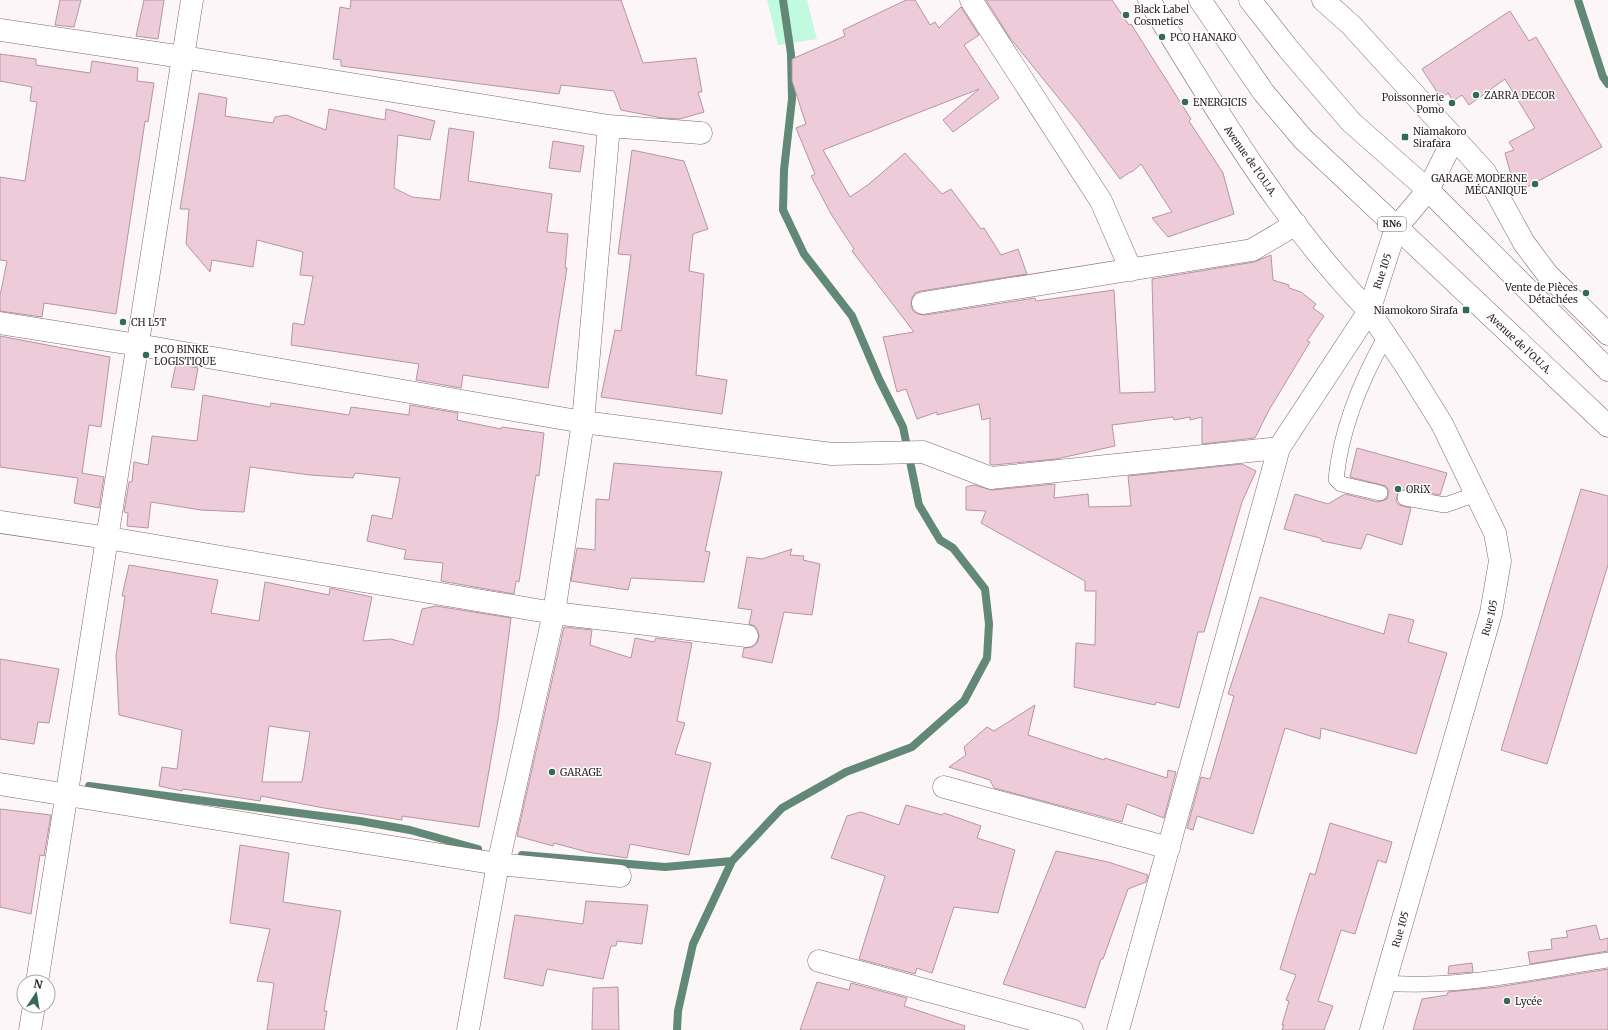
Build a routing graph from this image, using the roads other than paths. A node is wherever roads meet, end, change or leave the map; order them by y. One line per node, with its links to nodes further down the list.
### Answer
1 (192, 0): 8 (main road)
2 (971, 0): 15 (main road)
3 (1148, 0): 13 (main road, Avenue de l'O.U.A.)
4 (1200, 0): 14 (main road, Avenue de l'O.U.A. / RN6)
5 (1250, 0): 12 (main road)
6 (1323, 0): 11 (main road)
7 (0, 30): 8 (main road)
8 (183, 57): 9 (main road); 21 (main road)
9 (609, 126): 10 (main road); 23 (main road)
10 (701, 133)
11 (1454, 138): 12 (main road); 19 (main road)
12 (1428, 190): 14 (main road); 22 (main road)
13 (1296, 224): 15 (main road); 17 (main road, Avenue de l'O.U.A.)
14 (1396, 228): 17 (main road, Rue 105); 24 (main road, Avenue de l'O.U.A. / RN6)
15 (1131, 270): 16 (main road)
16 (923, 303)
17 (1369, 311): 20 (main road, Rue 105); 25 (main road)
18 (0, 323): 21 (main road)
19 (1608, 334)
20 (1386, 336): 26 (lane); 27 (main road, Rue 105)
21 (138, 345): 23 (main road); 30 (main road)
22 (1608, 370)
23 (583, 422): 25 (main road); 31 (main road)
24 (1608, 426)
25 (1279, 448): 36 (main road)
26 (1380, 493)
27 (1478, 497): 28 (lane); 42 (main road, Rue 105)
28 (1405, 498)
29 (0, 522): 30 (main road)
30 (108, 538): 31 (main road); 35 (main road)
31 (554, 613): 32 (main road); 37 (main road)
32 (747, 636)
33 (0, 784): 35 (main road)
34 (944, 787): 36 (main road)
35 (67, 794): 37 (main road); 41 (main road)
36 (1169, 848): 47 (main road)
37 (498, 864): 38 (main road); 45 (main road)
38 (620, 876)
39 (1608, 960): 42 (lane)
40 (819, 961): 46 (main road)
41 (38, 974)
42 (1384, 983): 48 (main road, Rue 105)
43 (33, 1014): 44 (main road)
44 (30, 1030)
45 (468, 1030)
46 (1072, 1030)
47 (1118, 1030)
48 (1371, 1030)

